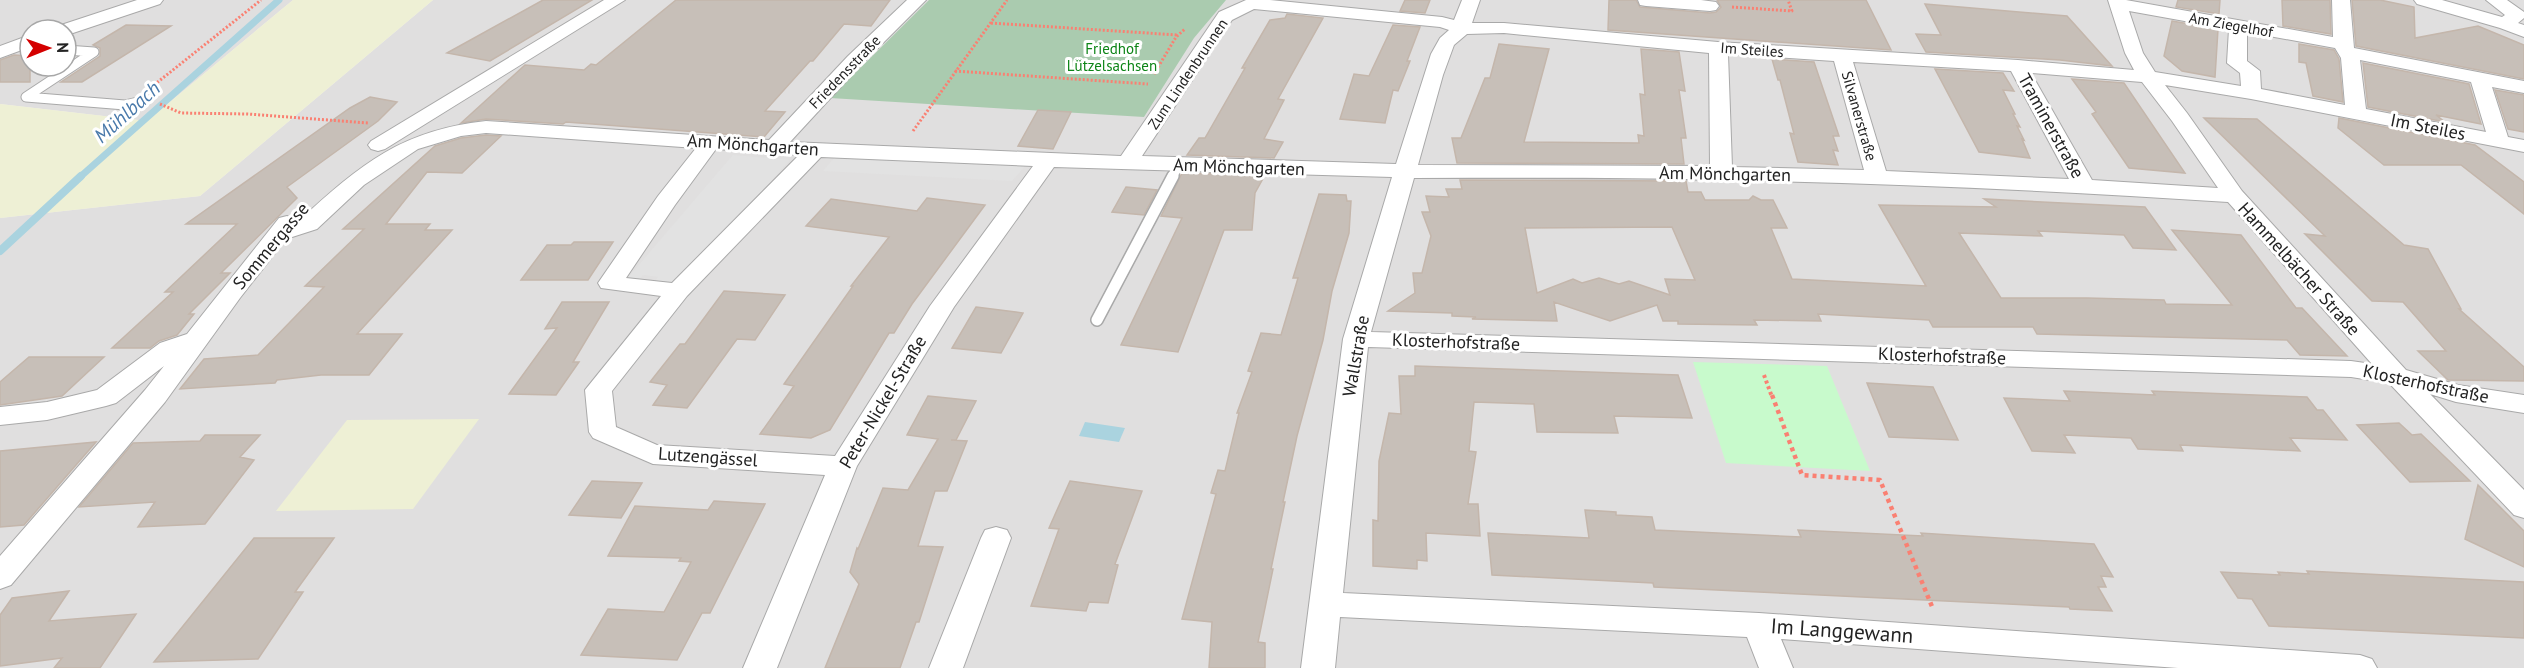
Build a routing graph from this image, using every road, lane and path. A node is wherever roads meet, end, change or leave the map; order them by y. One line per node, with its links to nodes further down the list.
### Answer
1 (154, 0): 17 (street)
2 (261, 0): 38 (path)
3 (616, 0): 41 (street, Sommergasse)
4 (918, 0): 44 (street, Friedensstraße)
5 (1007, 0): 15 (path)
6 (1470, 0): 19 (street)
7 (1647, 0): 14 (street); 22 (street)
8 (1788, 0): 14 (path)
9 (2341, 0): 25 (street)
10 (2423, 0): 16 (street)
11 (2495, 0): 16 (street)
12 (1257, 2): 19 (street, Im Steiles); 48 (street, Zum Lindenbrunnen)
13 (2118, 2): 18 (street, Am Ziegelhof); 32 (street, Hammelbächer Straße)
14 (1710, 6)
15 (991, 23): 21 (path); 31 (path)
16 (2506, 24): 20 (street)
17 (78, 25)
18 (2238, 27): 25 (street, Am Ziegelhof); 37 (street)
19 (1464, 29): 22 (street, Im Steiles); 50 (street, Wallstraße)
20 (2524, 32)
21 (1179, 35)
22 (1629, 40): 24 (street, Im Steiles)
23 (18, 46): 27 (street)
24 (1718, 48): 28 (street, Im Steiles); 51 (street)
25 (2345, 48): 34 (street, Am Ziegelhof); 40 (street)
26 (78, 51): 29 (lane)
27 (0, 52)
28 (1842, 55): 30 (street, Im Steiles); 52 (street, Silvanerstraße)
29 (78, 63)
30 (2018, 66): 32 (street, Im Steiles); 53 (street, Traminerstraße)
31 (955, 71): 35 (path); 39 (path)
32 (2148, 77): 37 (street, Im Steiles); 54 (street, Hammelbächer Straße)
33 (55, 78): 38 (lane)
34 (2480, 79): 36 (street, Am Ziegelhof); 42 (street, Im Steiles)
35 (1148, 84)
36 (2524, 87)
37 (2251, 93): 40 (street, Im Steiles)
38 (142, 101): 41 (path)
39 (932, 104)
40 (2356, 114): 42 (street, Im Steiles)
41 (408, 128): 55 (street, Sommergasse)
42 (2499, 141): 45 (street, Im Steiles)
43 (711, 142): 44 (street, Am Mönchgarten); 55 (street, Am Mönchgarten); 56 (street)
44 (775, 146): 46 (street, Am Mönchgarten)
45 (2524, 146)
46 (816, 150): 47 (street, Am Mönchgarten); 56 (street, Lutzengässel)
47 (1048, 160): 48 (street, Am Mönchgarten); 64 (street, Peter-Nickel-Straße)
48 (1127, 163): 49 (street, Am Mönchgarten)
49 (1179, 165): 50 (street, Am Mönchgarten); 57 (lane)
50 (1404, 171): 51 (street, Am Mönchgarten); 59 (street, Wallstraße)
51 (1721, 173): 52 (street, Am Mönchgarten)
52 (1877, 177): 53 (street, Am Mönchgarten)
53 (2084, 186): 54 (street, Am Mönchgarten)
54 (2234, 196): 61 (street, Hammelbächer Straße)
55 (276, 235): 58 (street, Sommergasse)
56 (678, 291): 64 (street, Lutzengässel)
57 (1097, 320)
58 (199, 339): 63 (street); 67 (street, Sommergasse)
59 (1356, 339): 60 (street, Klosterhofstraße); 68 (street, Wallstraße)
60 (1755, 351): 61 (street, Klosterhofstraße); 70 (path)
61 (2397, 376): 62 (street, Klosterhofstraße); 65 (street, Hammelbächer Straße)
62 (2524, 404)
63 (0, 416)
64 (843, 466): 71 (street, Peter-Nickel-Straße)
65 (2524, 508)
66 (996, 537): 72 (street)
67 (1, 574)
68 (1324, 604): 69 (street, Im Langgewann); 73 (street, Wallstraße)
69 (1759, 625): 70 (street, Im Langgewann); 74 (street)
70 (1944, 638): 75 (street, Im Langgewann)
71 (760, 668)
72 (946, 668)
73 (1318, 668)
74 (1776, 668)
75 (2360, 668)

